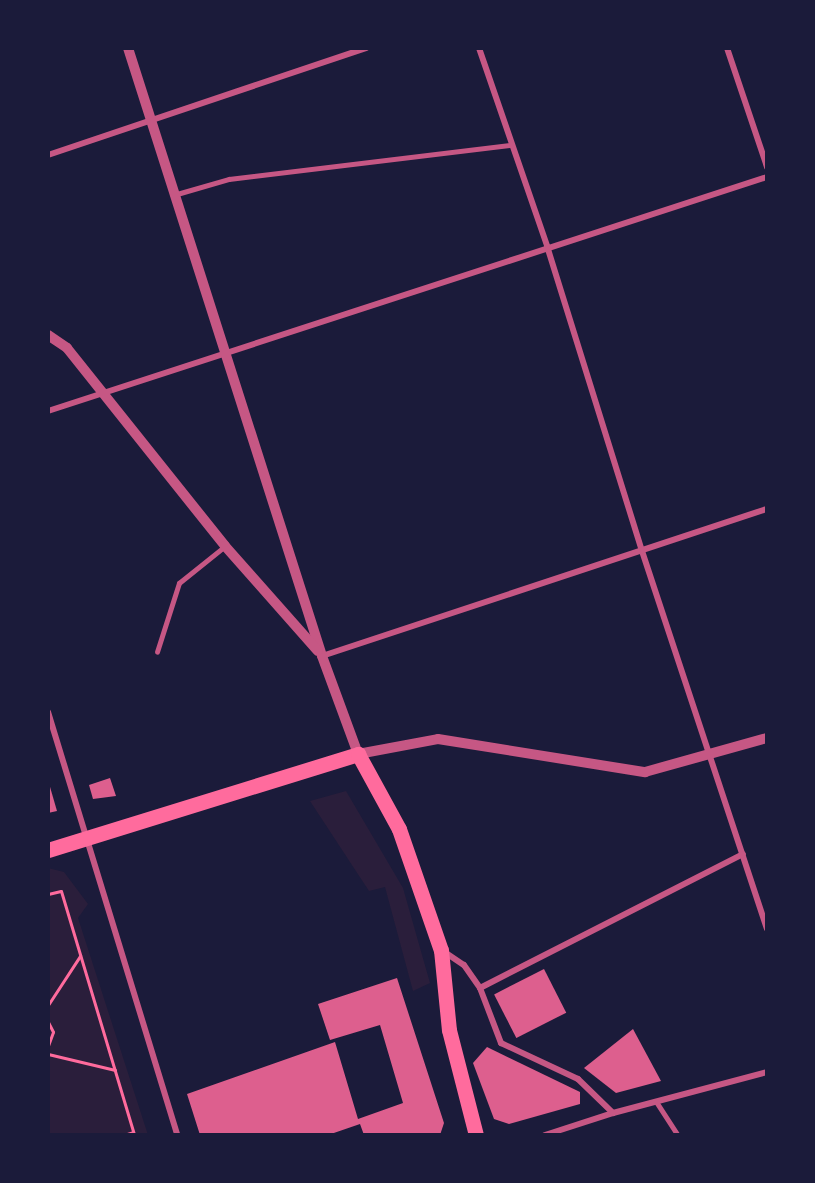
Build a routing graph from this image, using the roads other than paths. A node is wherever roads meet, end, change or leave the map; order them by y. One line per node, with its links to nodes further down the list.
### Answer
1 (129, 48): 5 (street)
2 (366, 48): 5 (street)
3 (479, 48): 6 (street)
4 (727, 48): 8 (street)
5 (152, 120): 7 (street); 10 (street)
6 (511, 145): 10 (lane); 11 (street)
7 (48, 154)
8 (767, 167)
9 (767, 177): 11 (street)
10 (177, 194): 13 (street)
11 (547, 246): 13 (street); 18 (street)
12 (48, 335): 14 (street)
13 (228, 351): 14 (street); 20 (street)
14 (103, 395): 15 (street); 17 (street)
15 (48, 411)
16 (767, 509): 18 (street)
17 (225, 546): 19 (lane); 20 (street)
18 (642, 551): 20 (street); 24 (street)
19 (157, 652)
20 (322, 656): 23 (street)
21 (48, 712): 25 (street)
22 (767, 738): 24 (street)
23 (358, 754): 24 (street); 25 (main road); 29 (main road)
24 (711, 755): 27 (street)
25 (88, 838): 26 (main road); 34 (street)
26 (48, 850)
27 (743, 854): 28 (street); 30 (street)
28 (767, 929)
29 (441, 950): 30 (street); 35 (main road)
30 (480, 988): 33 (street)
31 (767, 1072): 32 (street)
32 (657, 1101): 33 (street); 37 (lane)
33 (613, 1113): 36 (street)
34 (177, 1135)
35 (476, 1135)
36 (545, 1135)
37 (678, 1135)

